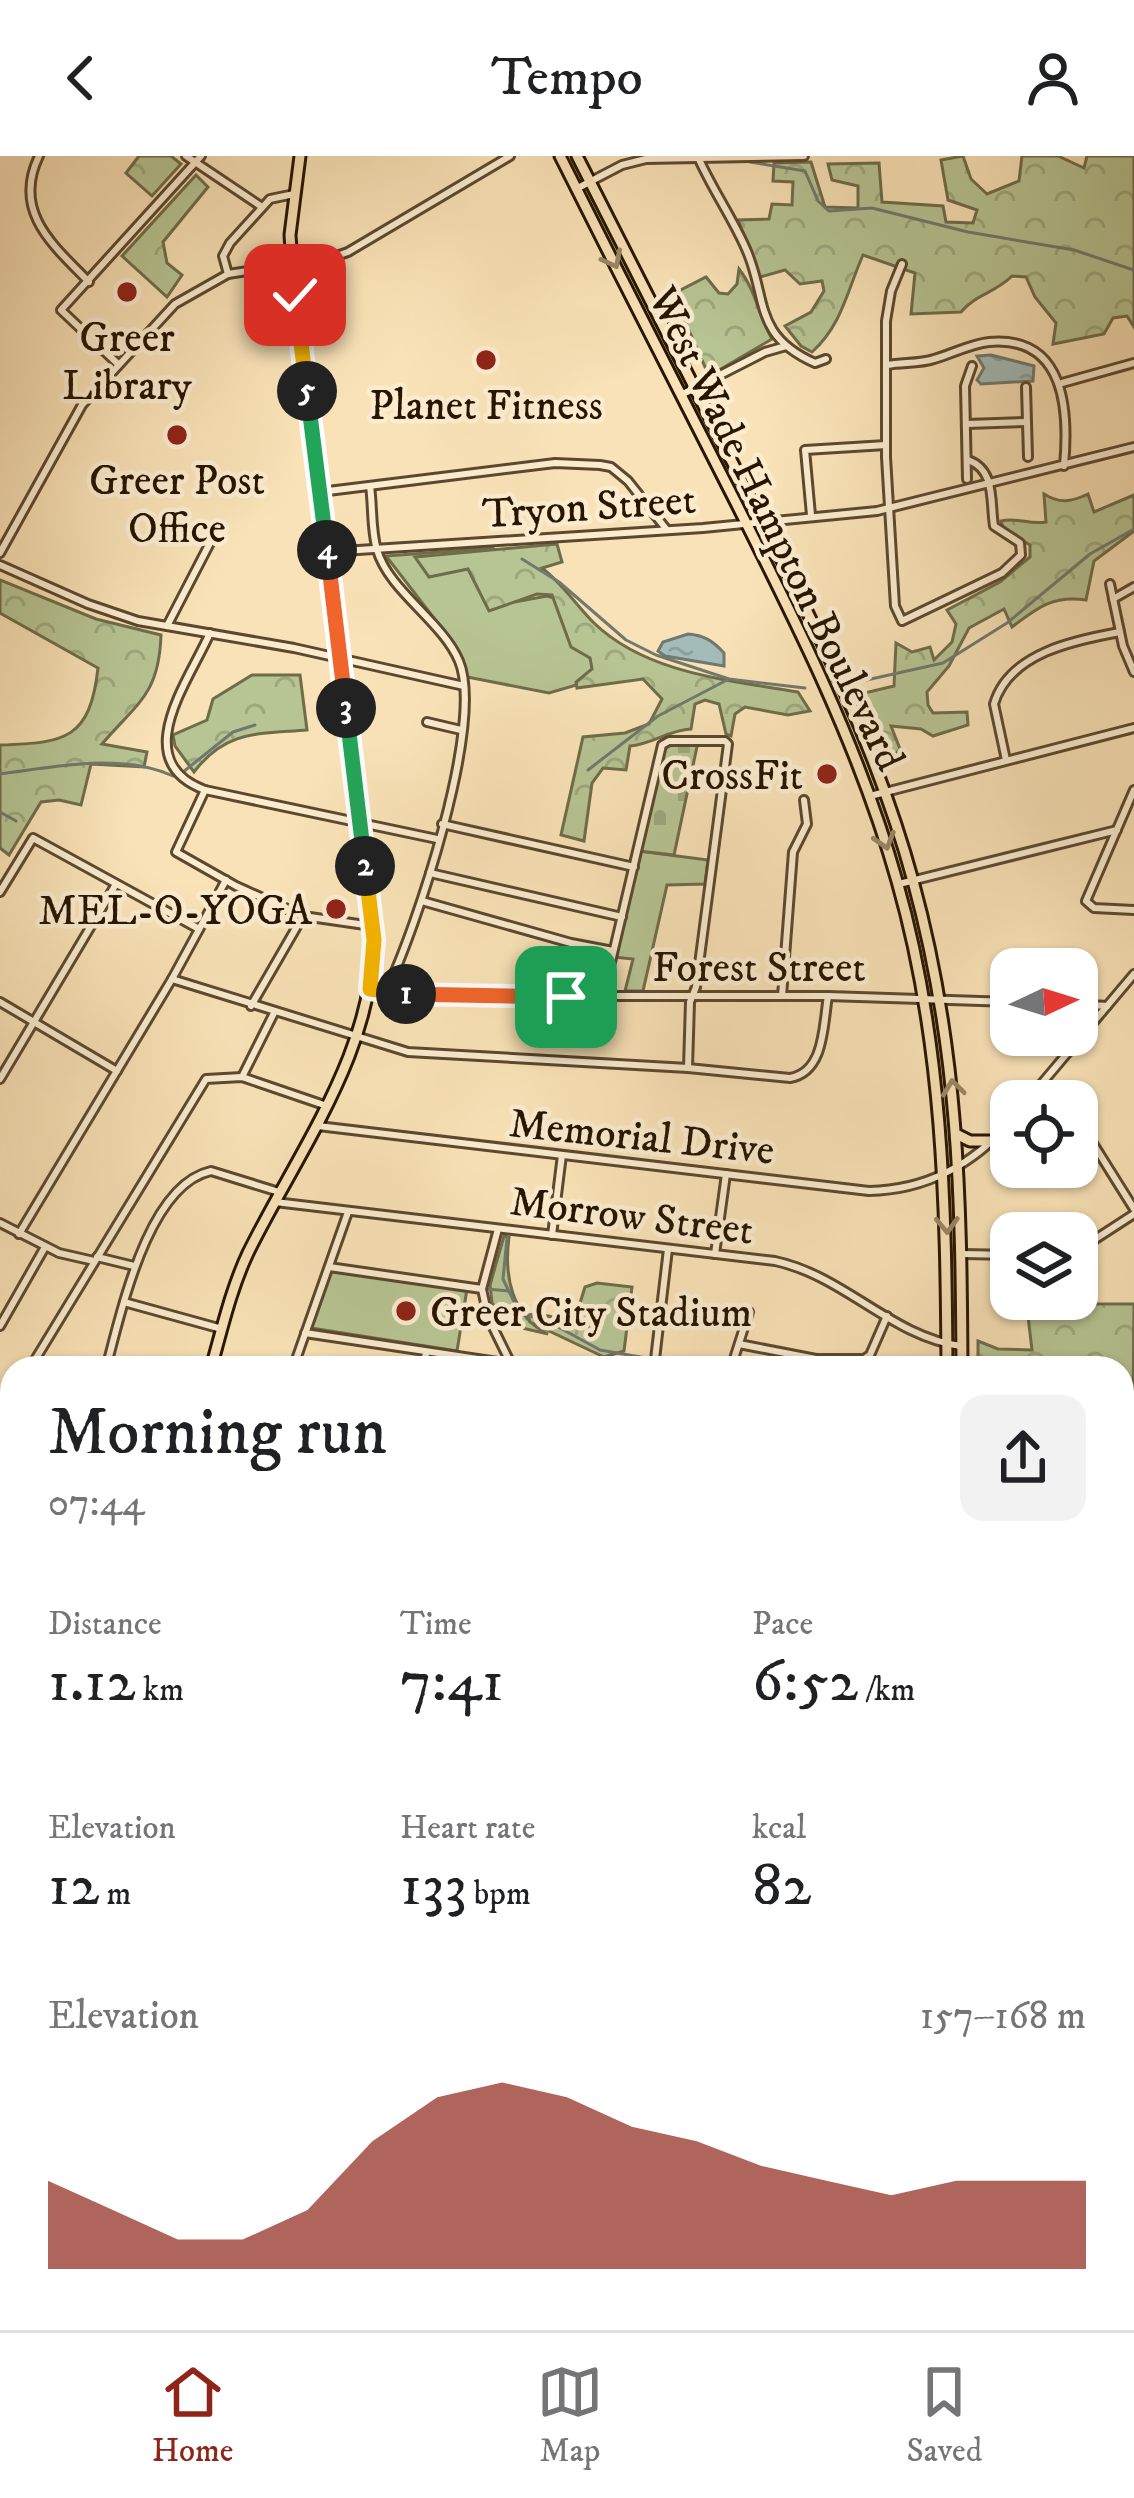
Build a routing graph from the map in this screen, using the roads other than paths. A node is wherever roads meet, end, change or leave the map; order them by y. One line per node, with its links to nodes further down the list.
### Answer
1 (39, 156): 17 (street)
2 (187, 156): 9 (street)
3 (300, 156): 12 (main road)
4 (510, 156): 14 (street)
5 (560, 156): 11 (main road, West Wade Hampton Boulevard)
6 (577, 156): 10 (main road, West Wade Hampton Boulevard)
7 (804, 156): 8 (street)
8 (698, 157): 10 (street); 18 (street)
9 (199, 160): 13 (street); 17 (street)
10 (590, 181): 11 (street); 26 (main road, West Wade Hampton Boulevard)
11 (576, 189): 27 (main road, West Wade Hampton Boulevard, one-way to 27)
12 (294, 194): 13 (street); 14 (main road)
13 (262, 207): 16 (street)
14 (292, 263): 16 (street); 38 (main road)
15 (902, 264): 21 (street)
16 (228, 274): 20 (street)
17 (89, 282): 20 (street)
18 (786, 346): 19 (street); 26 (street)
19 (826, 359)
20 (118, 364): 46 (street)
21 (887, 364): 24 (street); 30 (street)
22 (1134, 364): 24 (street)
23 (972, 366): 29 (street)
24 (1062, 382): 34 (street)
25 (1026, 387): 28 (street)
26 (695, 388): 27 (street); 41 (main road, West Wade Hampton Boulevard)
27 (681, 395): 42 (main road, West Wade Hampton Boulevard)
28 (1027, 422): 29 (street); 32 (street)
29 (967, 424): 33 (street)
30 (886, 445): 39 (street); 40 (street)
31 (1134, 447): 34 (street, Tryon Street)
32 (1028, 457)
33 (968, 460): 35 (street); 36 (street)
34 (1064, 466): 36 (street, Tryon Street)
35 (967, 479)
36 (990, 485): 39 (street, Tryon Street); 39 (street)
37 (370, 486): 38 (street); 43 (street); 45 (street)
38 (320, 492): 47 (main road)
39 (888, 509): 40 (street, Tryon Street)
40 (811, 516): 41 (street, Tryon Street)
41 (762, 521): 42 (street, Tryon Street); 61 (main road, West Wade Hampton Boulevard)
42 (746, 523): 43 (street, Tryon Street); 62 (main road, West Wade Hampton Boulevard)
43 (667, 530): 45 (street, Tryon Street)
44 (211, 542): 52 (street)
45 (377, 548): 47 (street, Tryon Street); 57 (street)
46 (0, 553)
47 (327, 553): 55 (main road)
48 (0, 565): 52 (street)
49 (1110, 584): 51 (street)
50 (1134, 587): 51 (street)
51 (1113, 598): 53 (street)
52 (167, 626): 54 (street)
53 (1120, 632): 56 (street); 63 (street)
54 (210, 633): 55 (street); 64 (street)
55 (340, 658): 57 (street); 69 (main road)
56 (1134, 672)
57 (464, 686): 60 (street)
58 (427, 722): 60 (street)
59 (1134, 728): 63 (street)
60 (461, 730): 70 (street)
61 (868, 745): 62 (main road); 66 (main road, West Wade Hampton Boulevard)
62 (854, 751): 67 (main road, West Wade Hampton Boulevard)
63 (1006, 760): 66 (street)
64 (206, 790): 69 (street); 75 (street)
65 (1134, 790): 71 (street)
66 (885, 791): 67 (street); 76 (main road, West Wade Hampton Boulevard)
67 (870, 796): 78 (main road, West Wade Hampton Boulevard, one-way to 78)
68 (804, 800): 93 (street)
69 (360, 823): 72 (street); 84 (main road)
70 (442, 824): 72 (street); 73 (street)
71 (1117, 830): 76 (street); 81 (street)
72 (438, 839): 74 (street)
73 (634, 866): 83 (street); 91 (street)
74 (430, 873): 80 (street); 83 (street)
75 (226, 880): 82 (street); 85 (street)
76 (913, 880): 78 (street); 95 (main road, West Wade Hampton Boulevard)
77 (116, 884): 79 (street); 85 (street); 102 (street)
78 (898, 884): 95 (main road, West Wade Hampton Boulevard)
79 (0, 892)
80 (422, 901): 86 (street); 90 (street)
81 (1134, 910)
82 (303, 916): 84 (street); 99 (street)
83 (622, 916): 86 (street)
84 (373, 926): 89 (main road)
85 (199, 929): 88 (street)
86 (613, 951): 92 (street)
87 (1134, 974): 100 (street)
88 (172, 979): 99 (street); 105 (street)
89 (370, 989): 90 (street, Forest Street); 103 (main road)
90 (386, 991): 92 (street, Forest Street)
91 (693, 995): 92 (street, Forest Street); 93 (street, Forest Street); 104 (street)
92 (603, 996)
93 (782, 996): 94 (street, Forest Street)
94 (828, 996): 95 (street, Forest Street); 104 (street)
95 (932, 999): 96 (street, Forest Street); 111 (main road, West Wade Hampton Boulevard, one-way to 95); 118 (main road, West Wade Hampton Boulevard)
96 (990, 1001)
97 (0, 1002): 102 (street)
98 (1098, 1005): 100 (street)
99 (250, 1006): 101 (street)
100 (1108, 1006): 108 (street)
101 (274, 1013): 103 (street); 106 (street)
102 (34, 1023): 105 (street); 107 (street)
103 (357, 1037): 104 (street); 109 (main road)
104 (688, 1068)
105 (117, 1071): 124 (street)
106 (242, 1078): 109 (street); 132 (street)
107 (0, 1079)
108 (1046, 1080)
109 (324, 1105): 110 (main road)
110 (314, 1125): 115 (street, Memorial Drive); 119 (main road)
111 (958, 1136): 112 (main road); 116 (main road, West Wade Hampton Boulevard)
112 (990, 1141)
113 (990, 1142): 116 (street, Memorial Drive)
114 (1098, 1153): 121 (street)
115 (562, 1155): 117 (street, Memorial Drive); 125 (street)
116 (960, 1165): 118 (street, Memorial Drive); 130 (main road, West Wade Hampton Boulevard)
117 (726, 1174): 118 (street, Memorial Drive); 129 (street)
118 (945, 1174): 143 (main road, West Wade Hampton Boulevard, one-way to 143)
119 (277, 1197): 120 (street, Morrow Street); 133 (street, Morrow Street); 140 (main road)
120 (348, 1212): 123 (street, Morrow Street); 134 (street)
121 (1134, 1212): 126 (street)
122 (0, 1222): 124 (street)
123 (498, 1228): 125 (street, Morrow Street); 135 (street)
124 (19, 1234): 127 (street)
125 (552, 1236): 128 (street, Morrow Street)
126 (1098, 1240)
127 (45, 1247): 132 (street); 139 (street)
128 (668, 1249): 129 (street, Morrow Street); 153 (street)
129 (715, 1254): 138 (street, Morrow Street)
130 (963, 1254): 131 (street); 144 (main road, West Wade Hampton Boulevard)
131 (990, 1255)
132 (96, 1259): 133 (street); 146 (street)
133 (135, 1266): 136 (street)
134 (329, 1268): 135 (street); 141 (street)
135 (482, 1288): 152 (street)
136 (124, 1302): 140 (street); 147 (street)
137 (748, 1312): 142 (street)
138 (887, 1316): 143 (street, Morrow Street); 156 (street)
139 (0, 1326)
140 (222, 1329): 148 (main road)
141 (305, 1333): 145 (street); 149 (street)
142 (739, 1344): 154 (street); 155 (street)
143 (947, 1344): 144 (street, Morrow Street); 157 (main road, West Wade Hampton Boulevard)
144 (962, 1346): 158 (main road, West Wade Hampton Boulevard)
145 (427, 1352): 150 (street); 151 (street)
146 (37, 1356)
147 (109, 1356)
148 (214, 1356)
149 (297, 1356)
150 (425, 1356)
151 (451, 1356)
152 (507, 1356)
153 (655, 1356)
154 (735, 1356)
155 (801, 1356)
156 (868, 1356)
157 (947, 1356)
158 (962, 1356)

